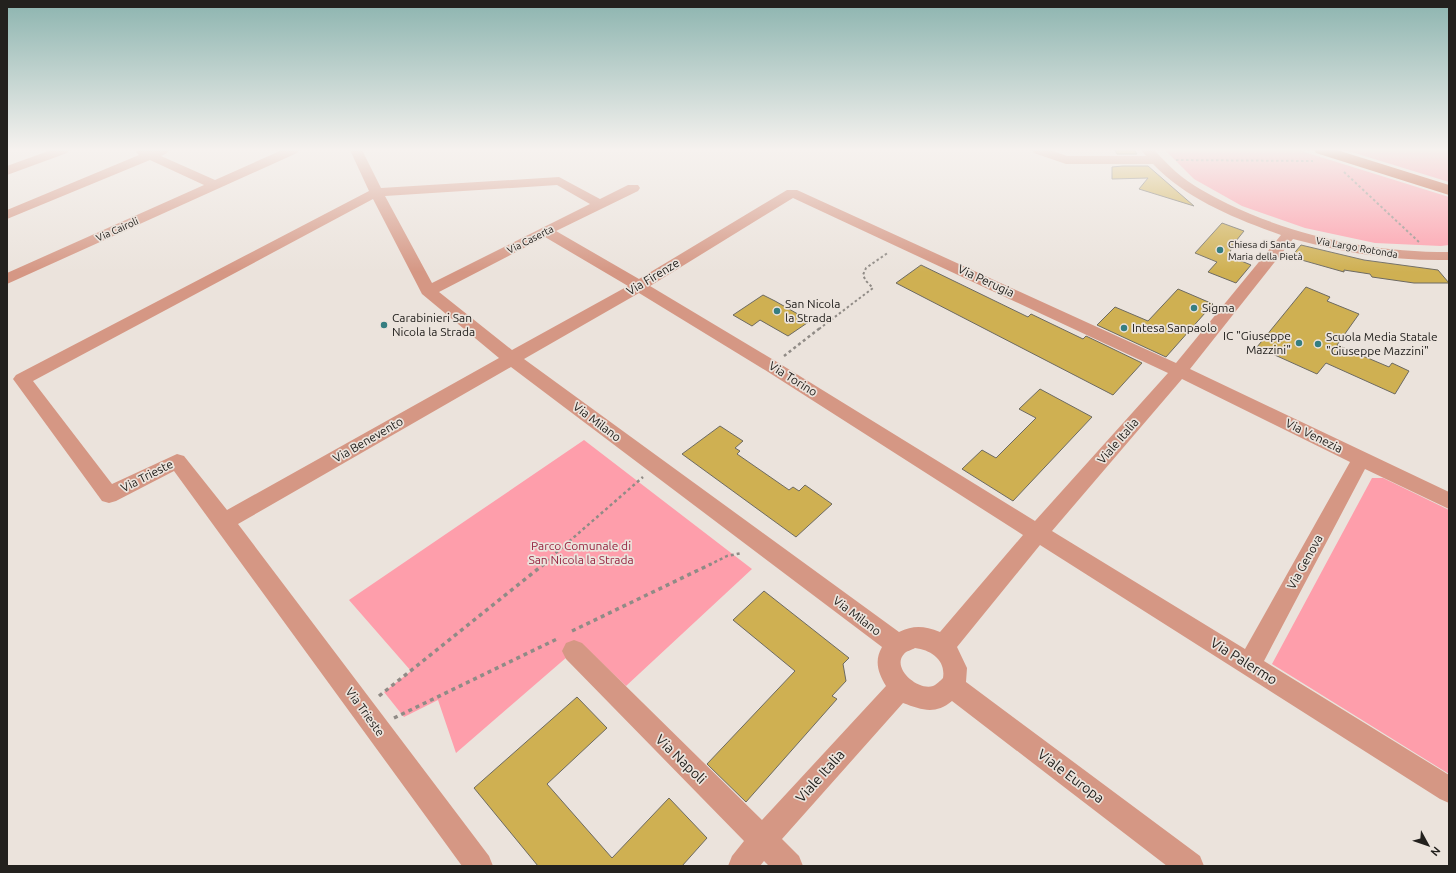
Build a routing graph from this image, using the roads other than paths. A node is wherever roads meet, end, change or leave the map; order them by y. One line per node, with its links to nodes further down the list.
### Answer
1 (61, 191): 10 (street)
2 (202, 191): 15 (street, Via Cairoli)
3 (397, 191): 7 (street)
4 (576, 191): 9 (street)
5 (627, 191): 9 (street, Via Caserta)
6 (1195, 191): 12 (street, Via Largo Rotonda)
7 (376, 192): 17 (street, Via Milano); 22 (street, Via Trieste)
8 (792, 193): 16 (street, Via Firenze); 19 (street, Via Perugia)
9 (600, 204): 11 (street, Via Caserta)
10 (7, 215)
11 (545, 231): 16 (street, Via Torino); 17 (street, Via Caserta)
12 (1290, 233): 13 (street, Via Largo Rotonda); 19 (street, Viale Italia)
13 (1442, 257): 14 (street)
14 (1449, 271)
15 (7, 279)
16 (639, 286): 18 (street, Via Firenze); 23 (street, Via Torino)
17 (428, 291): 18 (street, Via Milano)
18 (512, 359): 22 (street, Via Benevento); 24 (street, Via Milano)
19 (1178, 371): 20 (street, Via Venezia); 23 (street, Viale Italia)
20 (1361, 459): 21 (street, Via Venezia); 27 (street, Via Genova)
21 (1449, 501)
22 (224, 522): 32 (street, Via Trieste)
23 (1038, 532): 25 (street, Viale Italia); 27 (street, Via Palermo)
24 (896, 644): 25 (street); 29 (street)
25 (942, 646): 28 (street)
26 (574, 651): 31 (street, Via Napoli)
27 (1249, 665): 30 (street, Via Palermo)
28 (952, 686): 29 (street); 35 (street, Viale Europa)
29 (900, 688): 31 (street, Viale Italia)
30 (1449, 790)
31 (763, 840): 33 (street, Viale Italia); 34 (street, Via Napoli)
32 (479, 866)
33 (742, 866)
34 (789, 866)
35 (1190, 866)

